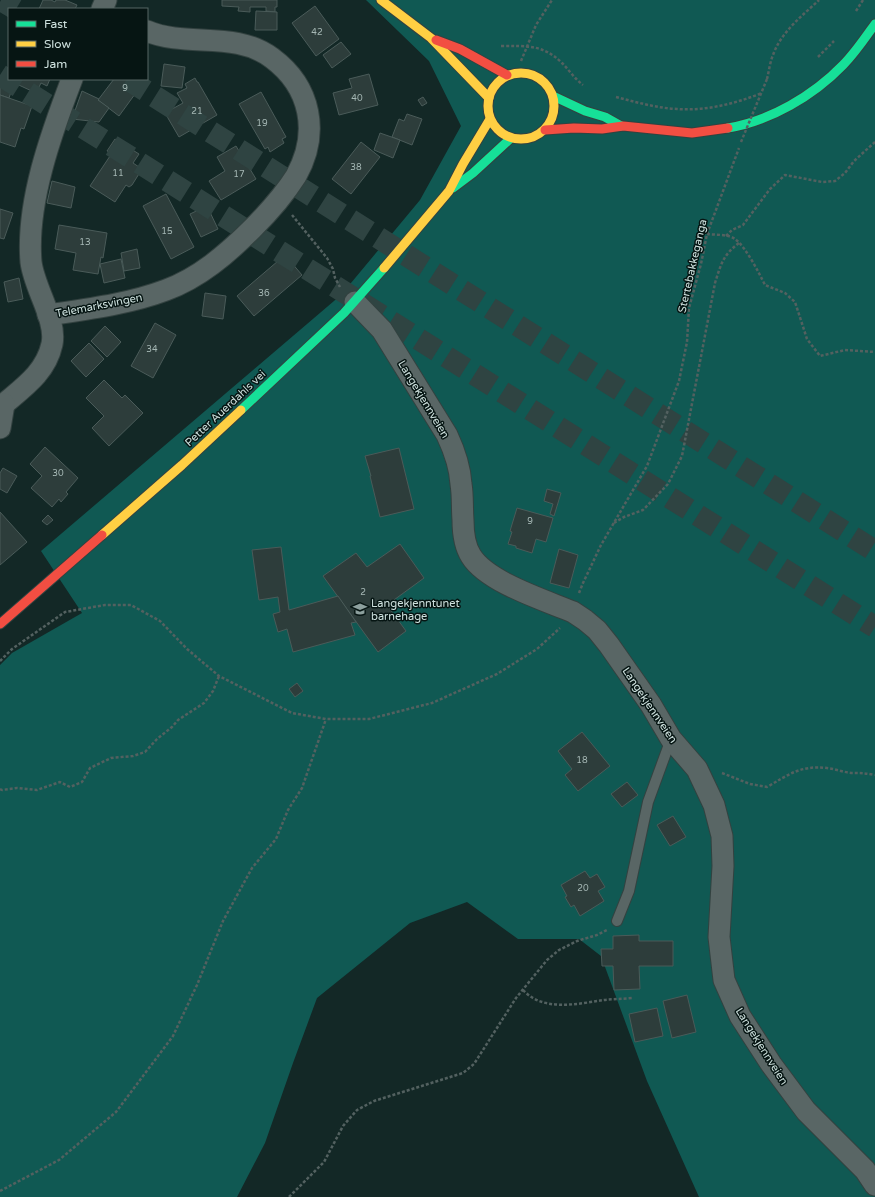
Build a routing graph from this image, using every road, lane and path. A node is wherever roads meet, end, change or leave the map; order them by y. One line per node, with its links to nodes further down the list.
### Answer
1 (381, 0): 8 (street)
2 (552, 0): 11 (path)
3 (819, 0): 28 (path, Stertebakkeganga, bridge)
4 (863, 0): 5 (path)
5 (855, 13)
6 (875, 24): 22 (street)
7 (148, 31): 27 (street, Telemarksvingen)
8 (432, 38): 14 (street); 20 (street)
9 (835, 40): 12 (path)
10 (498, 46): 11 (path)
11 (526, 46): 13 (path); 16 (path)
12 (814, 61)
13 (518, 73): 14 (street); 18 (street)
14 (507, 75): 20 (street)
15 (72, 80): 32 (street, Telemarksvingen)
16 (585, 86)
17 (765, 92): 19 (path)
18 (553, 96): 22 (street); 23 (street)
19 (611, 96)
20 (489, 98): 21 (street)
21 (490, 119): 24 (street); 26 (street, Petter Auerdahls vei)
22 (622, 126): 23 (street)
23 (545, 130): 24 (street)
24 (511, 138): 26 (street, Petter Auerdahls vei)
25 (875, 142): 29 (path)
26 (449, 191): 31 (street, Petter Auerdahls vei)
27 (276, 202): 31 (path); 32 (street, Telemarksvingen)
28 (707, 234): 29 (path); 36 (path, Stertebakkeganga)
29 (726, 236): 30 (path)
30 (739, 243): 33 (path); 36 (path)
31 (348, 295): 37 (street, Langekjennveien); 38 (street, Petter Auerdahls vei)
32 (48, 315): 34 (street, Telemarksvingen)
33 (875, 352)
34 (2, 404): 35 (street, Telemarksvingen)
35 (0, 428)
36 (614, 523): 37 (path, Stertebakkeganga)
37 (573, 612): 41 (path); 42 (street, Langekjennveien)
38 (0, 624)
39 (0, 661): 40 (path)
40 (219, 676): 41 (path); 45 (path)
41 (326, 719): 50 (path)
42 (672, 739): 43 (street, Langekjennveien); 46 (lane)
43 (697, 769): 44 (path); 49 (street, Langekjennveien)
44 (875, 775)
45 (0, 788)
46 (617, 921): 47 (path)
47 (523, 990): 48 (path); 51 (path)
48 (632, 998)
49 (875, 1185)
50 (0, 1191)
51 (289, 1197)

